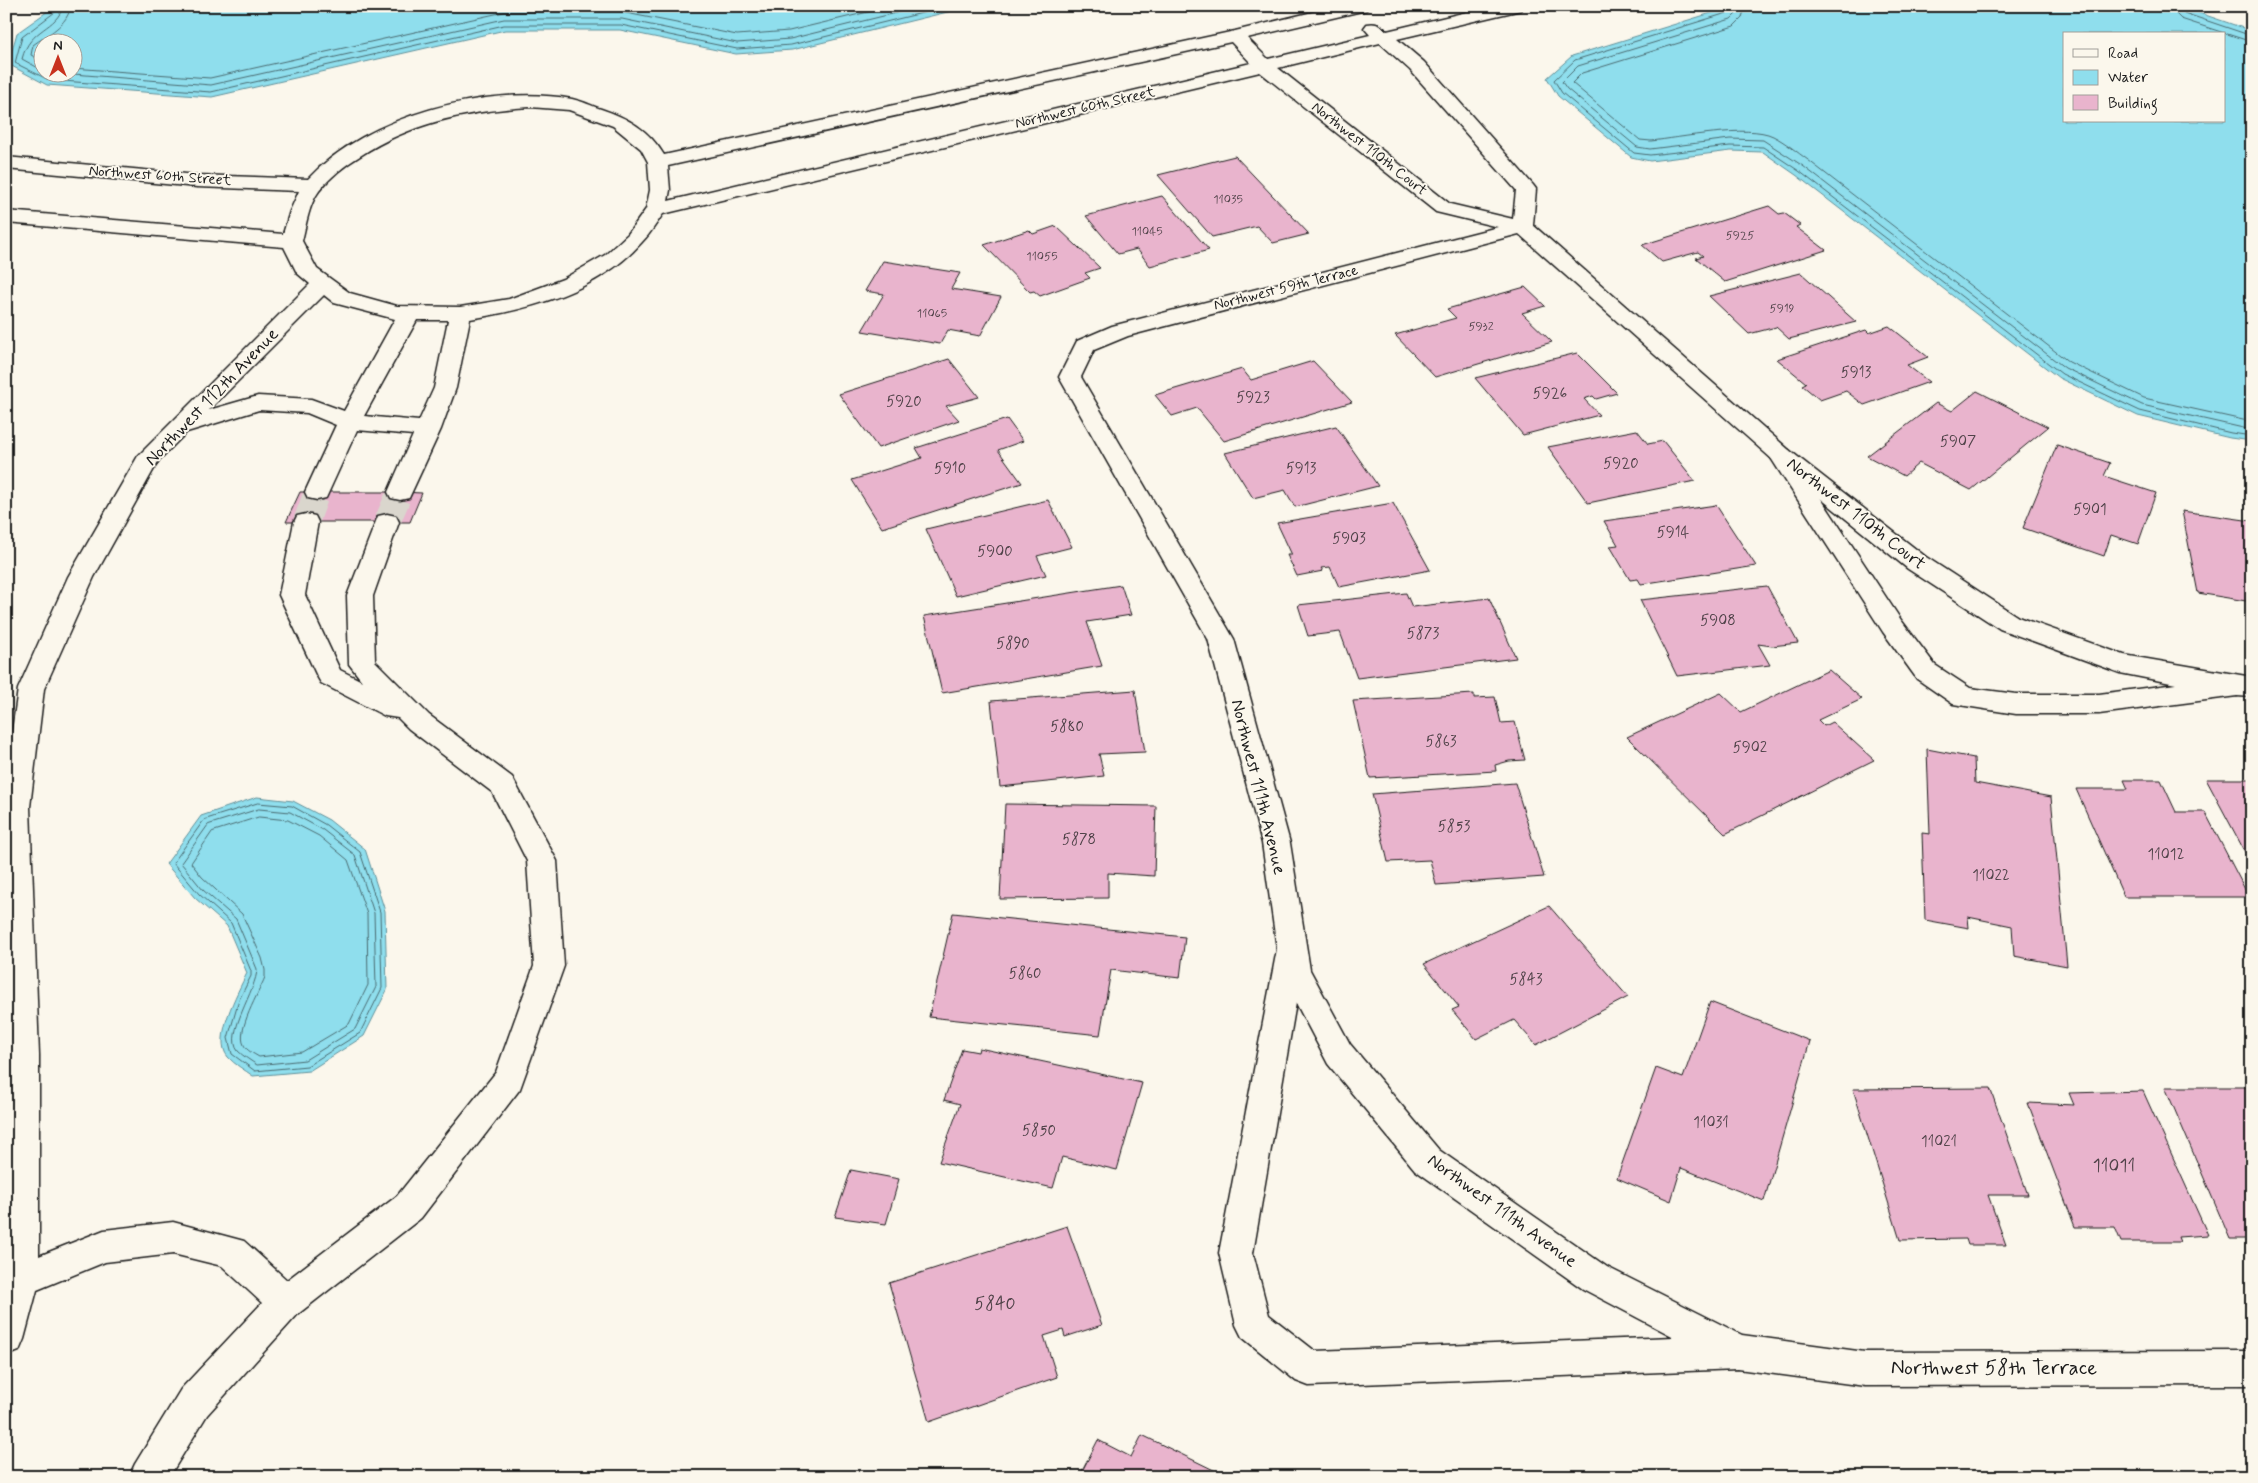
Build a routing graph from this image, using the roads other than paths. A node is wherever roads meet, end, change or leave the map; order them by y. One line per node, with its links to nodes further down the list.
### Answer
1 (1515, 6): 4 (street, Northwest 60th Street)
2 (1355, 8): 3 (street); 4 (street)
3 (1235, 36): 5 (street, Northwest 110th Court); 6 (street)
4 (1384, 37): 5 (street, Northwest 60th Street); 11 (street)
5 (1264, 66): 9 (street, Northwest 60th Street); 11 (street, Northwest 110th Court)
6 (658, 162): 8 (street); 9 (street)
7 (6, 163): 8 (street, Northwest 60th Street)
8 (314, 185): 12 (street)
9 (656, 210): 15 (street)
10 (6, 216): 12 (street)
11 (1523, 226): 16 (street, Northwest 59th Terrace); 20 (street, Northwest 110th Court)
12 (292, 241): 13 (street)
13 (323, 283): 14 (street); 18 (street, Northwest 112th Avenue)
14 (409, 314): 15 (street); 17 (street)
15 (460, 314): 19 (street)
16 (1070, 378): 27 (street, Northwest 111th Avenue)
17 (349, 422): 18 (street); 19 (street); 21 (street)
18 (179, 428): 28 (street, Northwest 112th Avenue)
19 (429, 429): 22 (street)
20 (1781, 455): 25 (street, Northwest 110th Court); 25 (street)
21 (317, 492)
22 (400, 492)
23 (306, 522): 26 (street)
24 (387, 522): 26 (street)
25 (2244, 687)
26 (419, 722): 29 (street)
27 (1291, 945): 31 (street, Northwest 111th Avenue); 31 (street)
28 (22, 1279): 29 (street); 30 (street, Northwest 112th Avenue)
29 (286, 1302): 33 (street)
30 (6, 1339)
31 (1738, 1352): 32 (street, Northwest 58th Terrace)
32 (2252, 1368)
33 (148, 1477)

